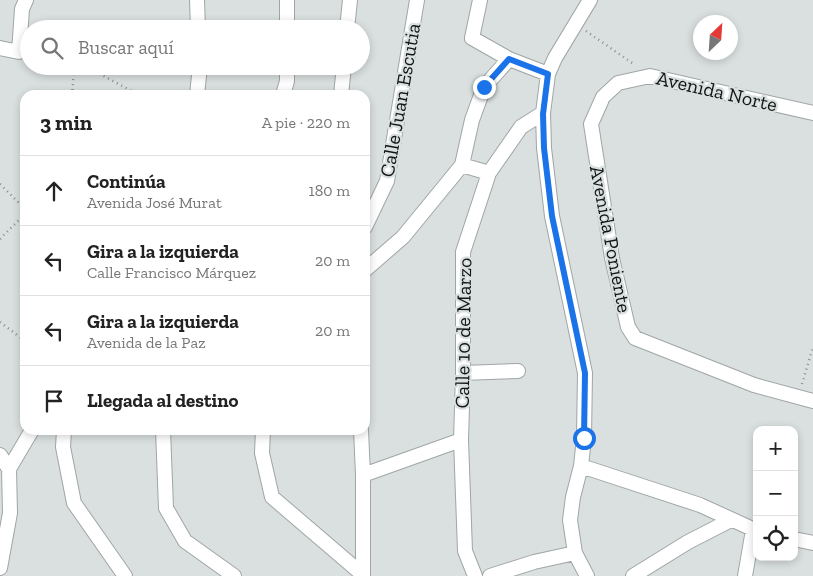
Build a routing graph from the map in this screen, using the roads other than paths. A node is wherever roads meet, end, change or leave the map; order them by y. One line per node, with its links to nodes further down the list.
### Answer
1 (26, 0): 8 (street)
2 (197, 0): 9 (street)
3 (287, 0): 10 (street)
4 (350, 0): 11 (street)
5 (417, 0): 27 (street, Calle Juan Escutia)
6 (480, 0): 14 (street)
7 (590, 0): 15 (street)
8 (21, 20)
9 (198, 20)
10 (287, 20)
11 (348, 20)
12 (20, 38): 13 (street)
13 (0, 48)
14 (509, 59): 15 (street); 25 (street)
15 (548, 74): 24 (street)
16 (199, 75): 20 (street)
17 (287, 75): 21 (street)
18 (343, 75): 22 (street)
19 (650, 76): 23 (street, Avenida Norte); 31 (street, Avenida Poniente)
20 (198, 90)
21 (284, 90)
22 (342, 90)
23 (813, 113)
24 (543, 114): 26 (street, Calle 10 de Marzo); 39 (street)
25 (462, 165): 26 (street); 28 (street)
26 (489, 173): 30 (street, Calle 10 de Marzo)
27 (370, 217)
28 (370, 266)
29 (518, 371): 30 (street)
30 (464, 373): 37 (street, Calle 10 de Marzo)
31 (813, 401)
32 (29, 435): 40 (street)
33 (64, 435): 50 (street)
34 (163, 435): 51 (street)
35 (263, 435): 49 (street)
36 (362, 435): 41 (street)
37 (461, 440): 41 (street); 52 (street, Calle 10 de Marzo)
38 (0, 455): 40 (street)
39 (581, 466): 42 (street); 47 (street)
40 (9, 469): 48 (street)
41 (363, 475): 49 (street)
42 (730, 520): 43 (street); 55 (street)
43 (753, 529)
44 (753, 539): 56 (street)
45 (798, 539): 46 (street)
46 (813, 543)
47 (574, 553): 53 (street); 54 (street)
48 (0, 568)
49 (363, 575)
50 (126, 576)
51 (234, 576)
52 (475, 576)
53 (490, 576)
54 (587, 576)
55 (632, 576)
56 (745, 576)

